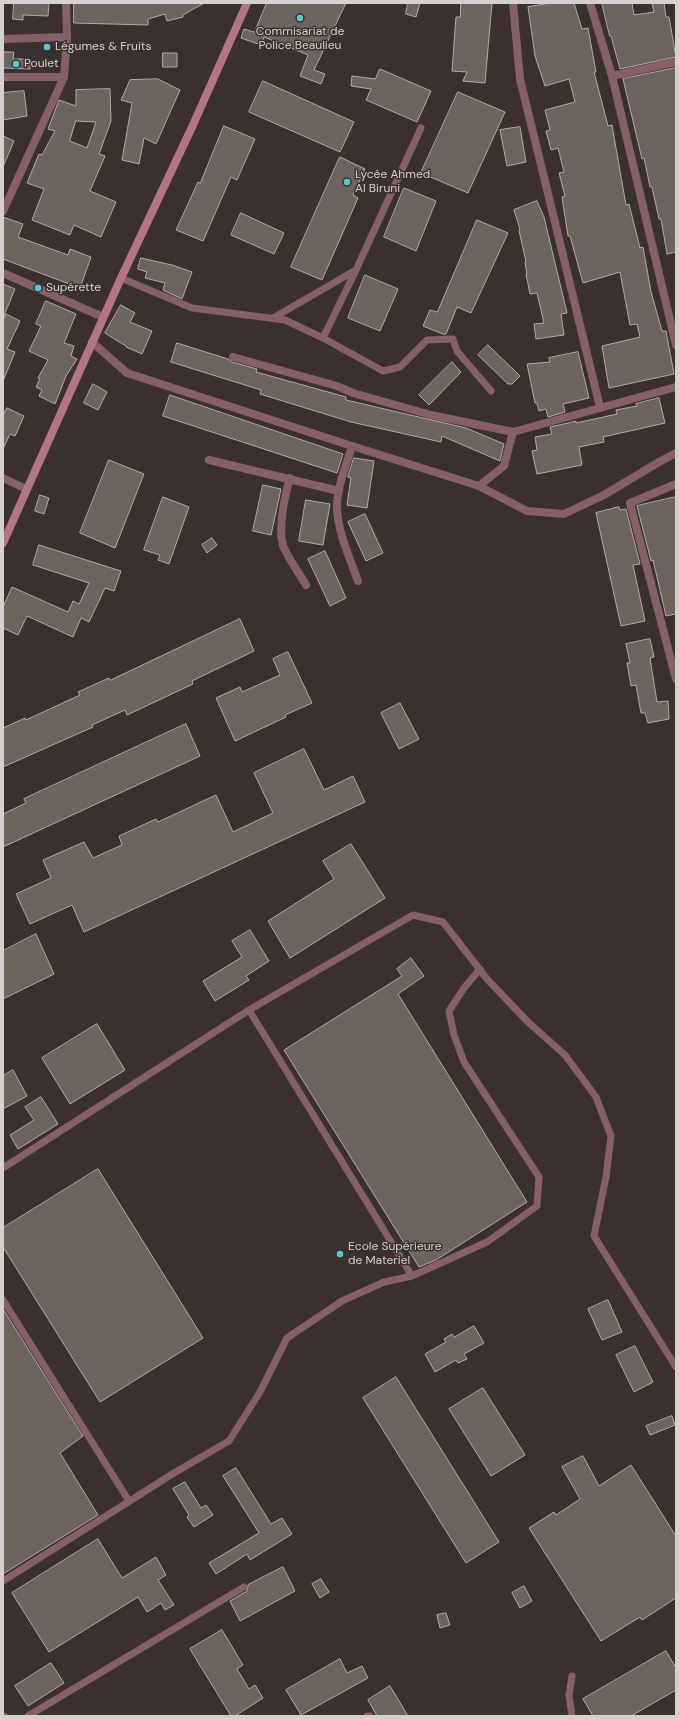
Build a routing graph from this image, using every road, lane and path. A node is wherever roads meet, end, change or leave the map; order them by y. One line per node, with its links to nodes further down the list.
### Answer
1 (66, 3): 6 (street)
2 (247, 3): 15 (main road)
3 (512, 3): 24 (street)
4 (590, 3): 8 (street)
5 (3, 38): 6 (street)
6 (67, 38): 10 (street)
7 (676, 62): 8 (street)
8 (612, 76): 20 (street)
9 (3, 77): 10 (street)
10 (64, 77): 12 (street)
11 (421, 128): 13 (lane)
12 (3, 211)
13 (356, 270): 17 (lane); 18 (lane)
14 (3, 273): 16 (street)
15 (121, 278): 16 (main road); 17 (lane)
16 (103, 317): 19 (main road)
17 (273, 318): 18 (lane)
18 (323, 338): 23 (lane)
19 (92, 342): 26 (street); 33 (main road)
20 (676, 345)
21 (233, 357): 25 (street)
22 (676, 387): 24 (street)
23 (491, 391)
24 (600, 408): 25 (street)
25 (513, 432): 32 (street)
26 (352, 446): 32 (street); 34 (street)
27 (676, 453): 32 (street)
28 (209, 460): 30 (street)
29 (3, 478): 33 (street)
30 (290, 478): 34 (street); 37 (street)
31 (676, 484): 38 (street)
32 (480, 486)
33 (26, 489): 35 (main road)
34 (339, 491): 36 (street)
35 (3, 543)
36 (358, 581)
37 (306, 585)
38 (676, 679)
39 (480, 969): 40 (lane); 42 (lane); 44 (lane)
40 (249, 1010): 41 (lane); 42 (lane)
41 (3, 1168)
42 (412, 1276): 45 (lane)
43 (3, 1300): 45 (lane)
44 (676, 1367)
45 (130, 1501): 46 (lane)
46 (3, 1581)
47 (244, 1587): 49 (lane)
48 (572, 1676): 50 (lane)
49 (28, 1716)
50 (572, 1716)

